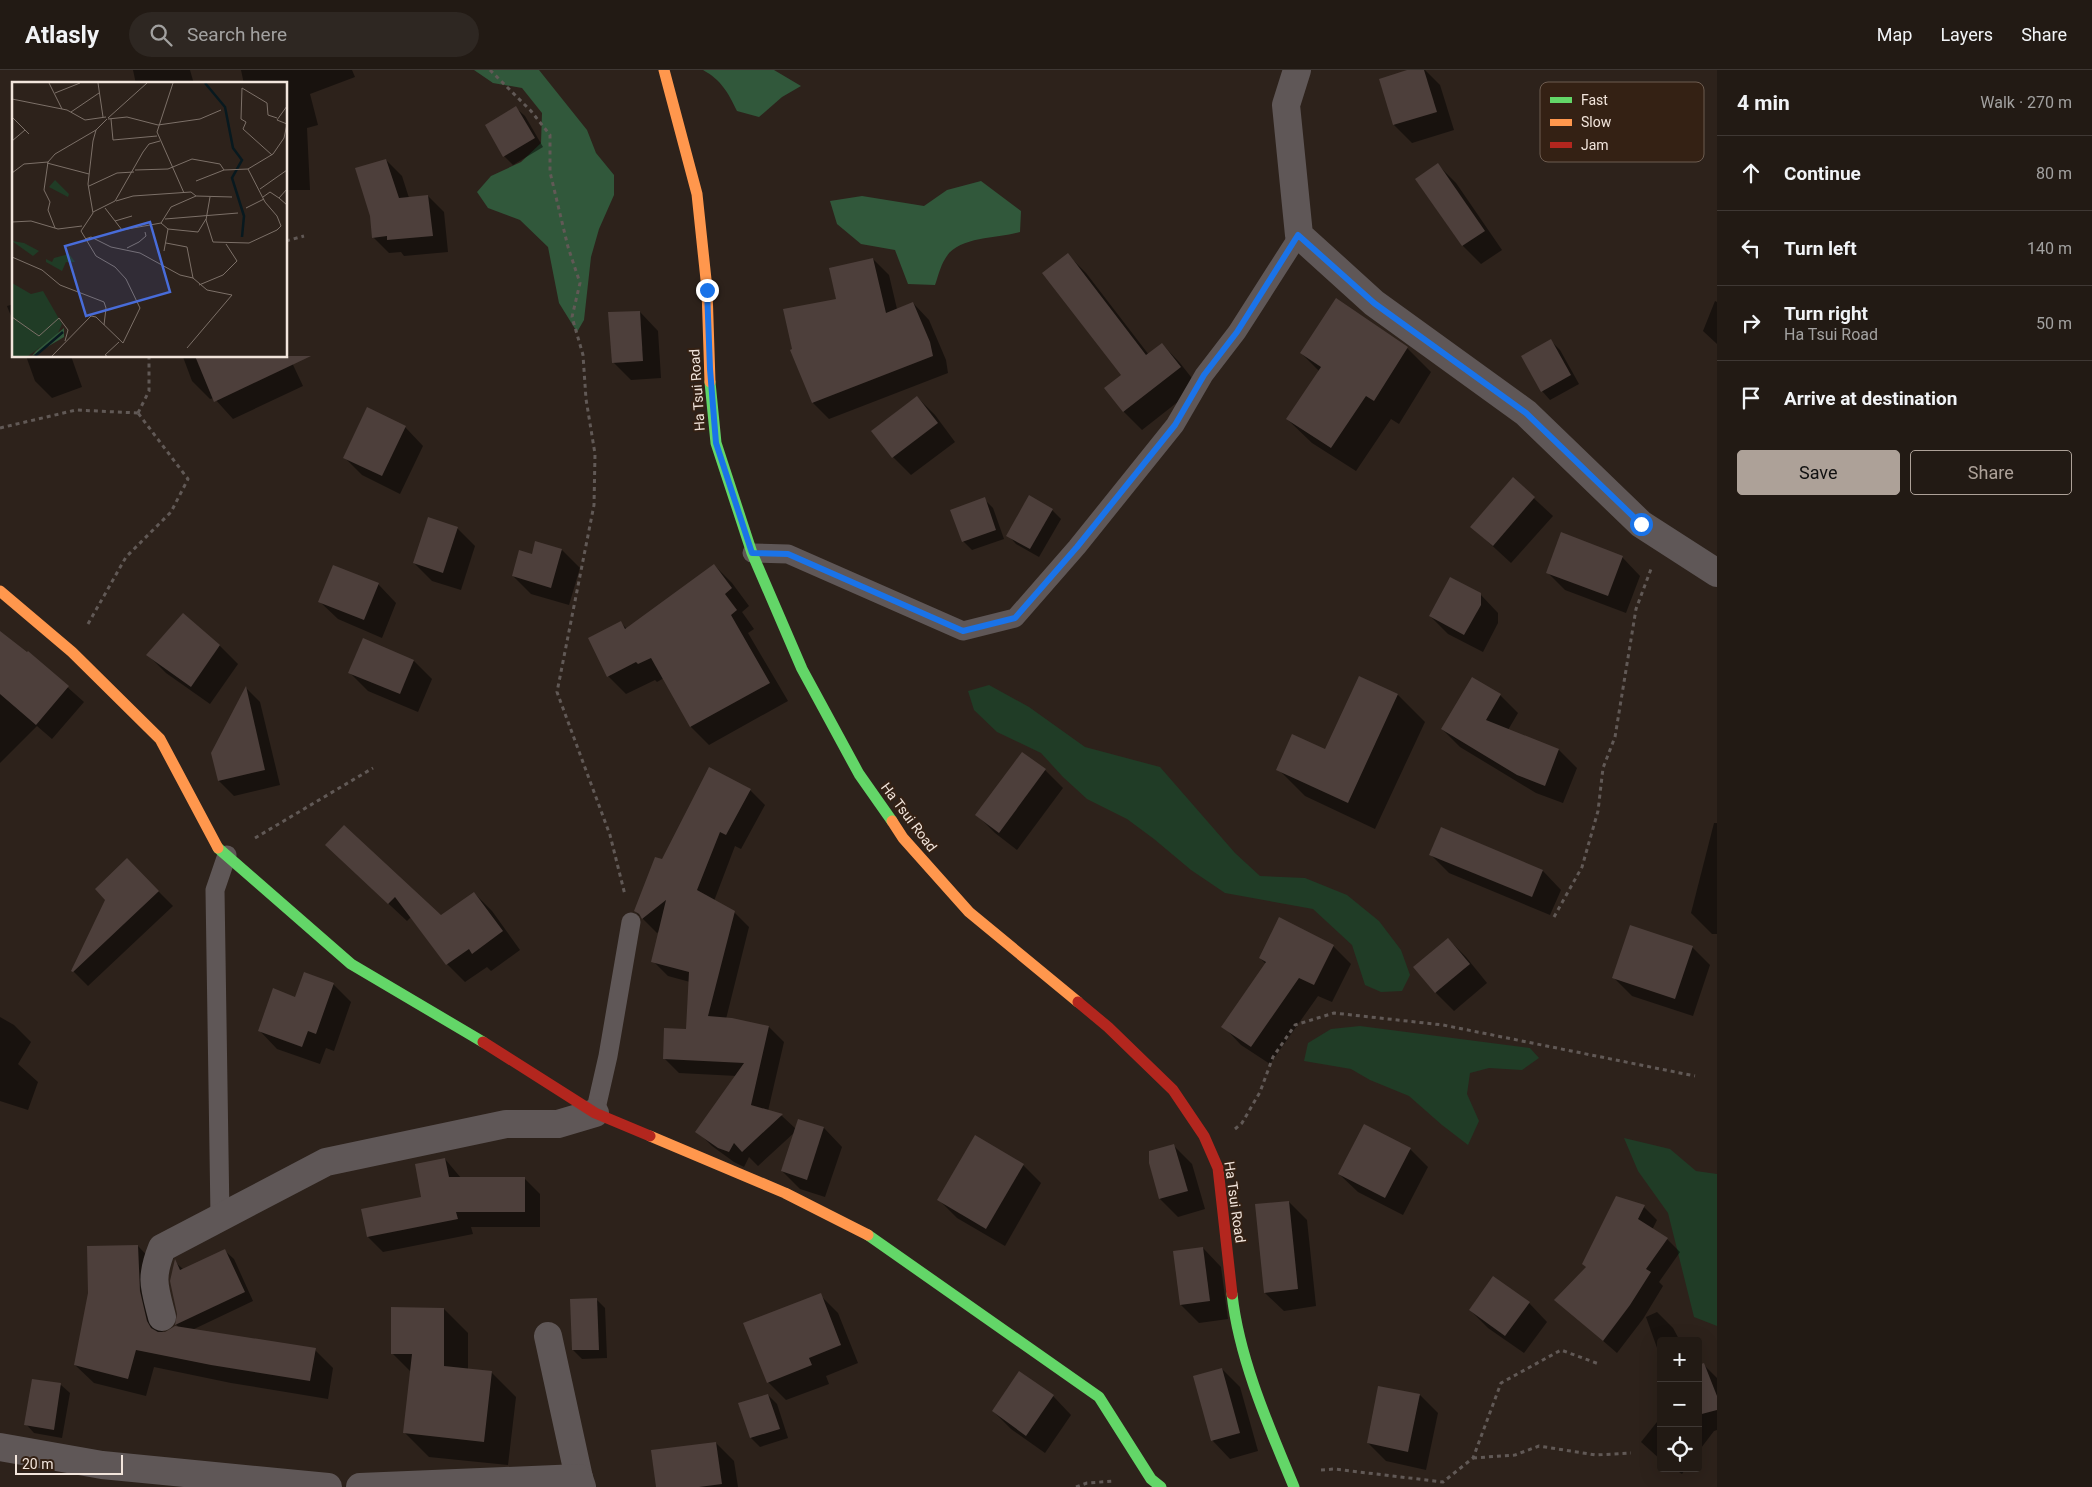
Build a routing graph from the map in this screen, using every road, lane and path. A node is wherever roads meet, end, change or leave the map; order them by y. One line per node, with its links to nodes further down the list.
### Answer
1 (490, 70): 18 (path)
2 (664, 70): 11 (street, Ha Tsui Road)
3 (1297, 70): 4 (street)
4 (1298, 235): 10 (street); 11 (lane)
5 (304, 236): 6 (path)
6 (288, 240)
7 (149, 358): 8 (path)
8 (138, 413): 9 (path); 14 (path)
9 (0, 428)
10 (1669, 543): 12 (street); 17 (path)
11 (752, 553): 21 (street, Ha Tsui Road)
12 (1717, 573)
13 (0, 592): 14 (street)
14 (72, 652): 16 (street)
15 (373, 768): 16 (path)
16 (227, 855): 20 (street); 22 (lane)
17 (1554, 917)
18 (631, 922): 20 (lane)
19 (1695, 1076): 21 (path)
20 (595, 1113): 22 (street); 33 (street)
21 (1204, 1136): 29 (street, Ha Tsui Road)
22 (220, 1217): 23 (street)
23 (162, 1317)
24 (548, 1336): 30 (street)
25 (1598, 1364): 28 (path)
26 (0, 1447): 31 (street)
27 (1631, 1453): 28 (path)
28 (1473, 1458): 29 (path)
29 (1288, 1472): 34 (street, Ha Tsui Road)
30 (581, 1483): 32 (street)
31 (328, 1487)
32 (360, 1487)
33 (1161, 1487)
34 (1294, 1487)

